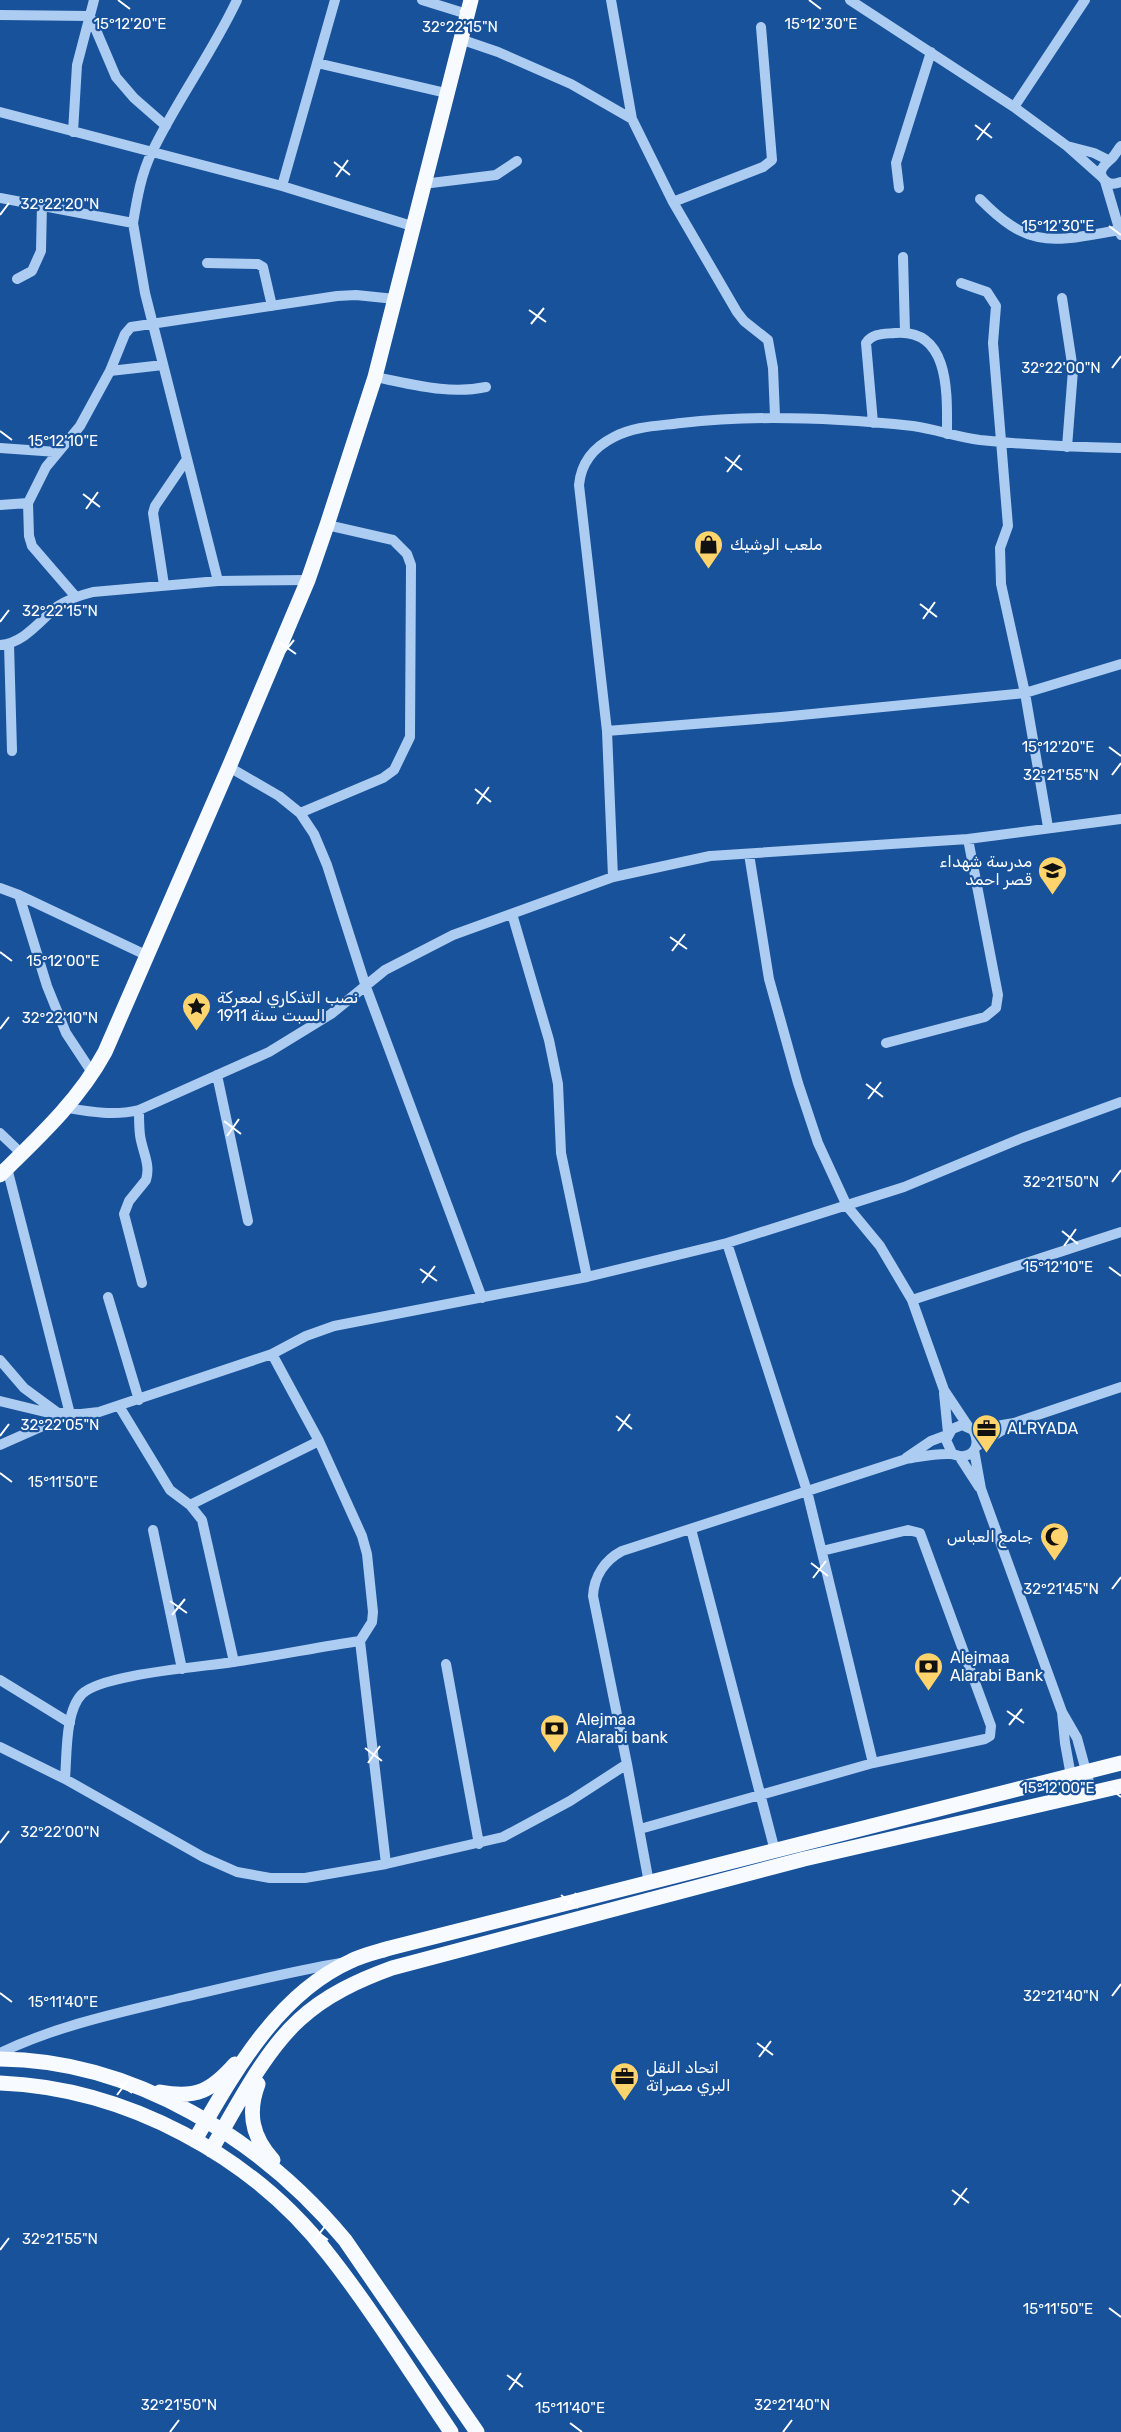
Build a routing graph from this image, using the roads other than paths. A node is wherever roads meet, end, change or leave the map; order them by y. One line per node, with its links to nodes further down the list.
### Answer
1 (94, 0): 10 (street)
2 (237, 0): 19 (street)
3 (335, 0): 14 (street)
4 (422, 0): 8 (street)
5 (611, 0): 18 (street)
6 (850, 0): 13 (street)
7 (1085, 0): 16 (street)
8 (469, 7): 12 (main road)
9 (0, 15): 10 (street)
10 (90, 16): 19 (street); 20 (street)
11 (760, 27): 33 (street)
12 (460, 39): 15 (main road); 18 (street)
13 (931, 52): 16 (street); 30 (street)
14 (317, 63): 15 (street); 29 (street)
15 (446, 93): 28 (main road)
16 (1014, 107): 21 (street)
17 (0, 112): 20 (street)
18 (632, 119): 33 (street)
19 (166, 126): 23 (street)
20 (73, 132): 23 (street)
21 (1067, 146): 24 (street); 26 (street)
22 (1121, 146): 24 (street)
23 (151, 153): 29 (street); 35 (street)
24 (1114, 160): 26 (street)
25 (517, 161): 28 (street)
26 (1104, 180): 27 (street); 37 (street)
27 (1121, 182)
28 (423, 184): 36 (main road)
29 (282, 186): 36 (street)
30 (899, 188)
31 (0, 198): 34 (street)
32 (980, 200): 37 (street)
33 (673, 202): 51 (street)
34 (42, 204): 35 (street); 40 (street)
35 (133, 223): 45 (street)
36 (412, 226): 43 (main road)
37 (1120, 233)
38 (903, 257): 46 (street)
39 (207, 263): 44 (street)
40 (17, 279)
41 (961, 283): 54 (street)
42 (1062, 298): 55 (street)
43 (395, 299): 44 (street); 49 (main road)
44 (272, 306): 45 (street)
45 (153, 323): 47 (street); 48 (street)
46 (905, 332): 52 (street); 53 (street)
47 (163, 365): 48 (street); 59 (street)
48 (110, 370): 58 (street)
49 (375, 377): 50 (street); 62 (main road)
50 (486, 387)
51 (775, 417): 52 (street); 70 (street)
52 (873, 423): 53 (street)
53 (947, 434): 54 (street)
54 (1002, 441): 55 (street); 69 (street)
55 (1067, 447): 57 (street)
56 (0, 448): 58 (street)
57 (1121, 448)
58 (57, 452): 60 (street)
59 (187, 459): 63 (street); 65 (street)
60 (28, 503): 61 (street); 66 (street)
61 (0, 505)
62 (327, 525): 64 (main road); 73 (street)
63 (218, 580): 64 (street); 65 (street)
64 (308, 580): 72 (main road)
65 (164, 585): 66 (street)
66 (76, 597): 67 (street)
67 (4, 645): 71 (street)
68 (1121, 664): 69 (street)
69 (1025, 693): 70 (street); 75 (street)
70 (607, 731): 78 (street)
71 (12, 751)
72 (229, 767): 73 (street); 82 (main road)
73 (300, 813): 83 (street)
74 (1121, 819): 75 (street)
75 (1048, 827): 76 (street)
76 (968, 839): 77 (street); 84 (street)
77 (749, 854): 78 (street); 93 (street)
78 (613, 877): 81 (street)
79 (0, 888): 80 (street)
80 (19, 895): 82 (street); 85 (street)
81 (512, 914): 83 (street); 97 (street)
82 (148, 956): 85 (main road)
83 (366, 987): 86 (street); 100 (street)
84 (886, 1043)
85 (93, 1074): 88 (main road)
86 (217, 1075): 89 (street); 94 (street)
87 (1121, 1102): 93 (street)
88 (67, 1108): 89 (street); 91 (main road)
89 (138, 1110): 98 (street)
90 (0, 1133): 91 (street)
91 (22, 1154): 92 (main road)
92 (4, 1171): 110 (street)
93 (847, 1206): 96 (street); 101 (street)
94 (248, 1221)
95 (1121, 1232): 101 (street)
96 (727, 1243): 97 (street); 120 (street)
97 (587, 1277): 100 (street)
98 (142, 1283)
99 (108, 1297): 106 (street)
100 (482, 1298): 102 (street)
101 (912, 1300): 105 (street)
102 (272, 1354): 106 (street); 114 (street)
103 (0, 1360): 109 (street)
104 (1121, 1387): 111 (street)
105 (944, 1390): 112 (street); 113 (street)
106 (139, 1400): 108 (street)
107 (0, 1401): 109 (street)
108 (119, 1406): 110 (street); 121 (street)
109 (58, 1413): 110 (street)
110 (70, 1414): 115 (street)
111 (1014, 1423): 112 (street); 116 (street)
112 (970, 1428): 113 (street); 116 (street)
113 (948, 1434): 117 (street); 118 (street)
114 (319, 1441): 121 (street); 125 (street)
115 (0, 1445)
116 (975, 1448): 117 (street); 119 (street)
117 (955, 1455): 118 (street); 119 (street)
118 (906, 1459): 120 (street)
119 (981, 1489): 130 (street)
120 (807, 1491): 122 (street); 124 (street)
121 (190, 1505): 126 (street)
122 (691, 1529): 134 (street); 141 (street)
123 (153, 1530): 128 (street)
124 (822, 1551): 135 (street); 135 (street)
125 (360, 1641): 126 (street); 146 (street)
126 (234, 1662): 128 (street)
127 (446, 1664): 144 (street)
128 (182, 1669): 131 (street)
129 (0, 1680): 131 (street)
130 (1062, 1712): 136 (street); 137 (street)
131 (70, 1723): 138 (street)
132 (0, 1746): 138 (street)
133 (1121, 1763): 136 (main road)
134 (627, 1764): 143 (street); 144 (street)
135 (873, 1764): 141 (street)
136 (1087, 1772): 137 (main road); 140 (street)
137 (1071, 1776): 142 (street); 145 (main road)
138 (65, 1779): 146 (street)
139 (1121, 1786): 140 (main road)
140 (1092, 1793): 142 (main road)
141 (760, 1795): 143 (street); 145 (street)
142 (1075, 1797): 150 (main road)
143 (640, 1830): 147 (street)
144 (479, 1844): 146 (street)
145 (775, 1851): 147 (main road)
146 (386, 1864)
147 (649, 1883): 148 (main road)
148 (350, 1961): 149 (main road); 151 (street)
149 (268, 2025): 154 (main road); 155 (main road)
150 (276, 2046): 156 (main road); 159 (main road)
151 (0, 2053)
152 (0, 2060): 154 (main road)
153 (0, 2083): 157 (main road)
154 (141, 2088): 155 (main road)
155 (206, 2121): 156 (main road); 157 (main road)
156 (222, 2131): 158 (main road); 159 (main road)
157 (195, 2140): 158 (main road)
158 (211, 2150): 160 (main road)
159 (295, 2185): 161 (main road)
160 (451, 2432)
161 (477, 2432)

